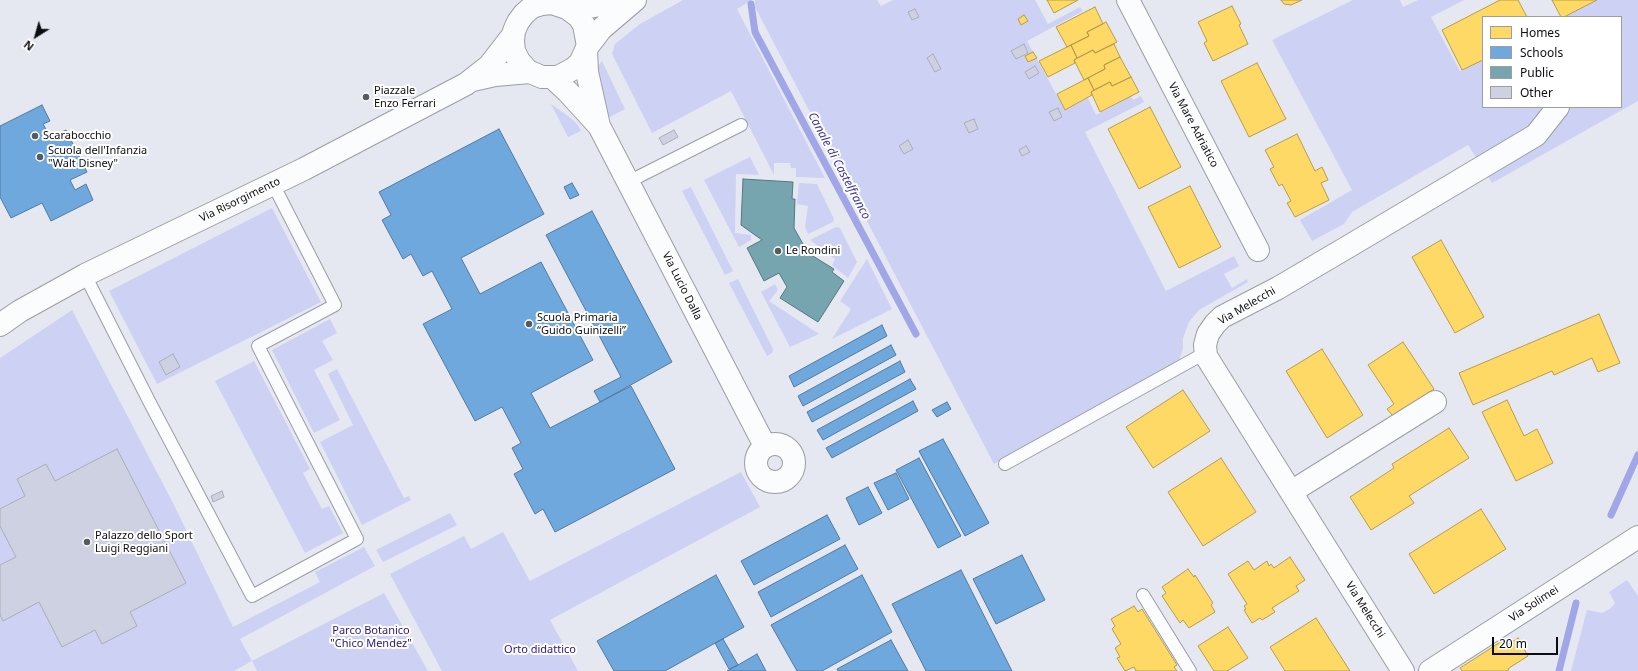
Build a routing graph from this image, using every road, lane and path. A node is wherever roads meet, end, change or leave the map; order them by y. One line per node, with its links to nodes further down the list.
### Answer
1 (629, 0): 4 (street, Via Risorgimento)
2 (635, 0): 6 (street)
3 (1133, 2): 15 (street, Via Mare Adriatico)
4 (567, 8): 5 (street, Via Risorgimento); 6 (street, Via Risorgimento)
5 (513, 35): 7 (street); 9 (street, Via Risorgimento)
6 (587, 48): 8 (street); 12 (street, Via Lucio Dalla)
7 (530, 72): 8 (street, Via Risorgimento); 9 (street, Via Risorgimento)
8 (552, 77): 12 (street, Via Lucio Dalla)
9 (473, 80): 14 (street, Via Risorgimento)
10 (1557, 108): 18 (street, Via Melecchi)
11 (741, 125): 13 (lane)
12 (599, 126): 13 (street, Via Lucio Dalla)
13 (628, 182): 20 (street, Via Lucio Dalla)
14 (273, 184): 16 (street, Via Risorgimento); 16 (lane)
15 (1258, 250)
16 (85, 275): 17 (street, Via Risorgimento)
17 (2, 322)
18 (1205, 353): 21 (lane); 22 (street, Via Melecchi)
19 (1435, 402): 22 (street)
20 (765, 446)
21 (1005, 464)
22 (1291, 492): 26 (street, Via Melecchi)
23 (1638, 537): 27 (street, Via Solimei)
24 (1143, 595): 25 (lane)
25 (1190, 671)
26 (1403, 671)
27 (1430, 671)

